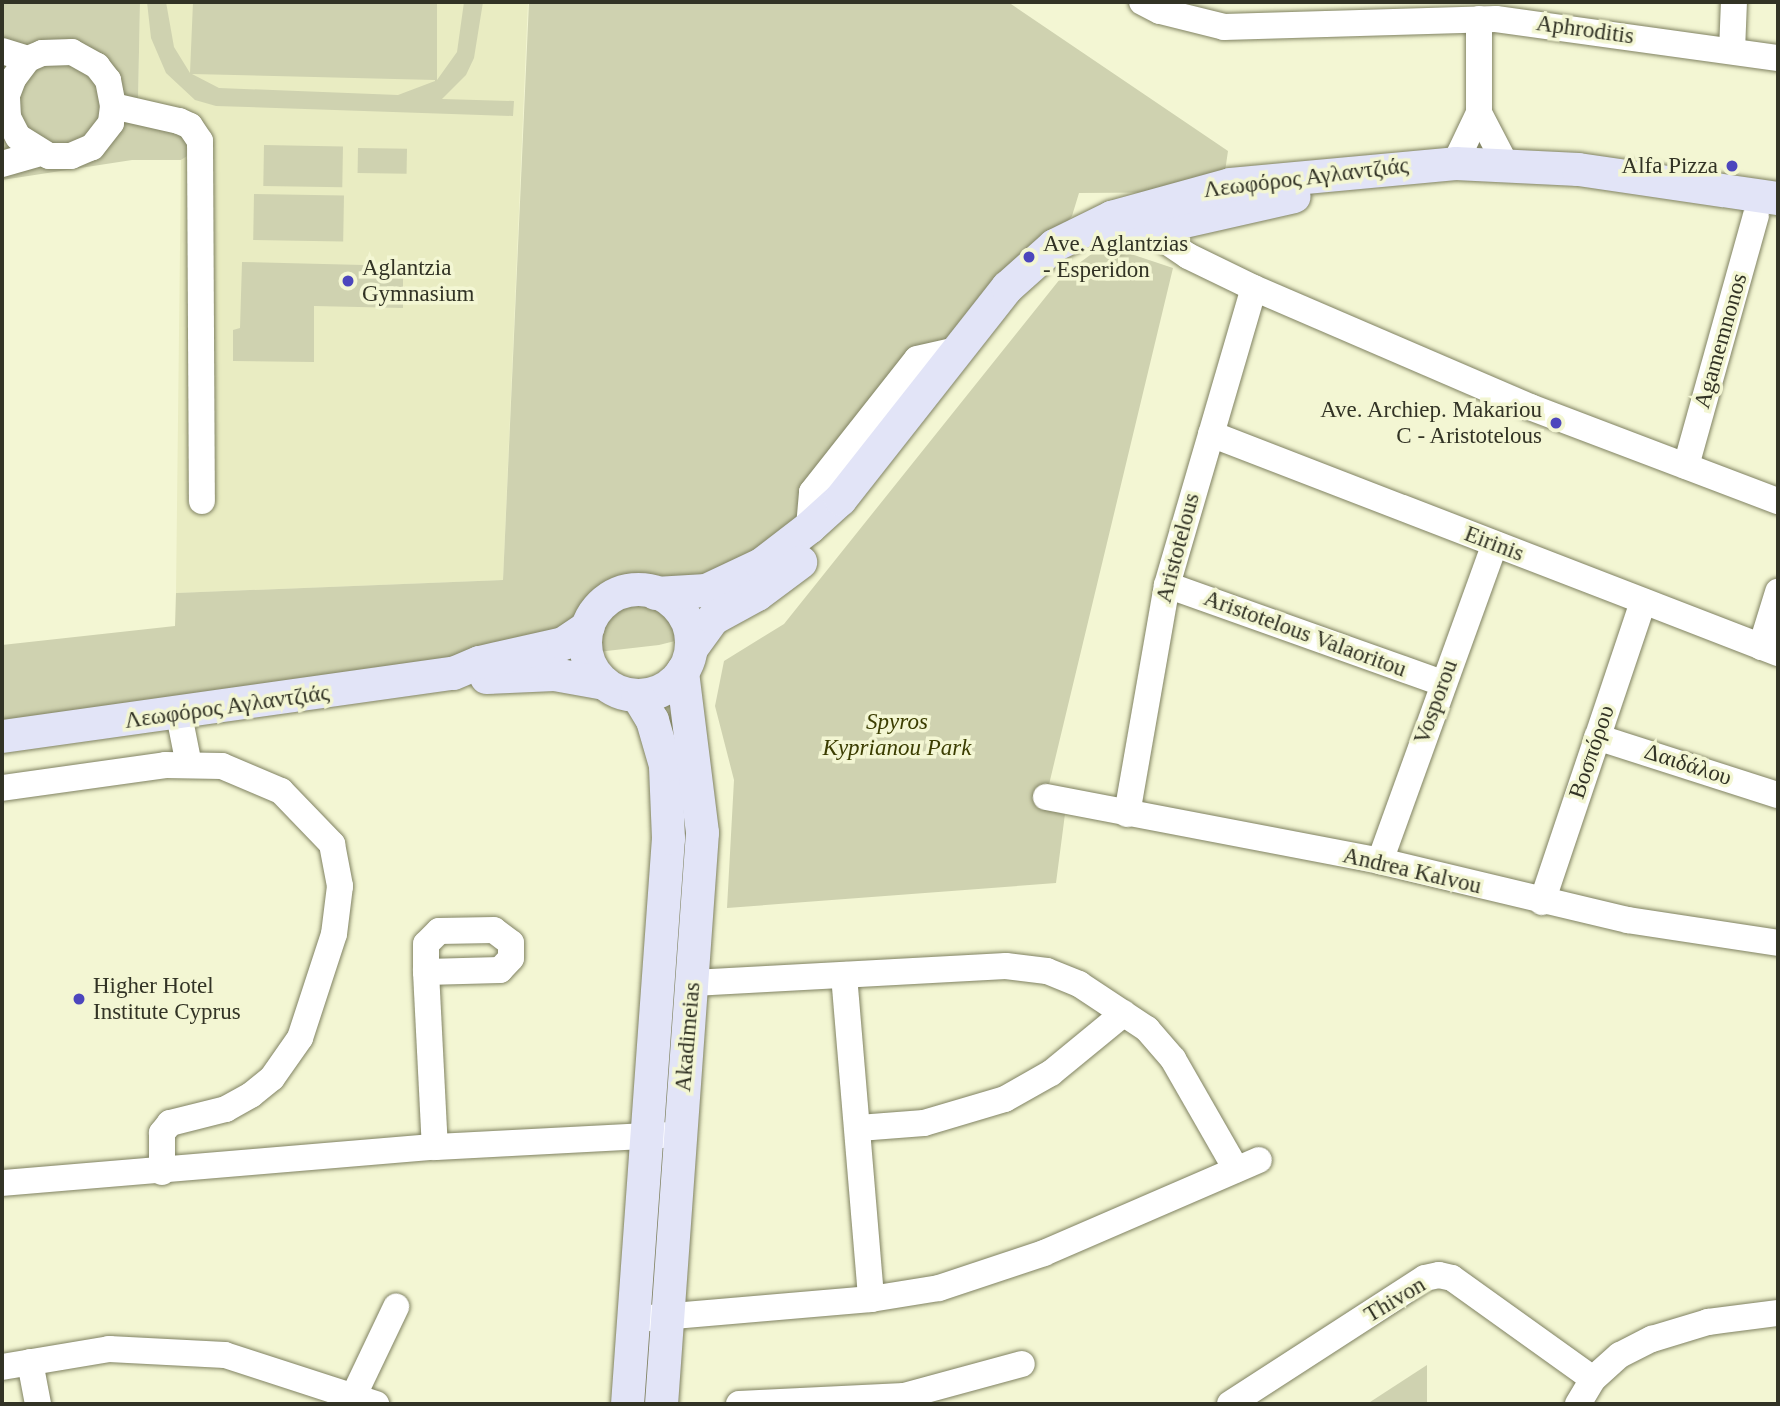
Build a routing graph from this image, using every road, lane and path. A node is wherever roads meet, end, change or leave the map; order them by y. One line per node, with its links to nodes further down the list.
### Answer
1 (1143, 2): 3 (street, Aphroditis)
2 (1734, 2): 5 (street)
3 (1479, 19): 5 (street, Aphroditis); 9 (street)
4 (2, 51): 7 (street)
5 (1732, 51): 6 (street, Aphroditis)
6 (1778, 58)
7 (28, 59): 8 (street); 10 (street)
8 (113, 106): 10 (street); 19 (street)
9 (1479, 113): 11 (street); 12 (street)
10 (40, 153): 13 (street)
11 (1455, 163): 12 (main road, Λεωφόρος Αγλαντζιάς); 15 (main road, Λεωφόρος Αγλαντζιάς)
12 (1505, 163): 14 (main road, Λεωφόρος Αγλαντζιάς)
13 (2, 164)
14 (1771, 211): 15 (main road, Λεωφόρος Αγλαντζιάς); 18 (street, Agamemnonos)
15 (1143, 218): 16 (street); 24 (main road, Λεωφόρος Αγλαντζιάς); 28 (main road, Λεωφόρος Αγλαντζιάς)
16 (1254, 288): 17 (street, Aristotelous); 18 (street)
17 (1211, 434): 21 (street, Eirinis); 22 (street, Aristotelous)
18 (1686, 467): 20 (street)
19 (202, 501)
20 (1778, 501)
21 (1495, 544): 25 (street, Eirinis); 31 (street, Vosporou)
22 (1167, 585): 31 (street, Aristotelous Valaoritou); 40 (street, Aristotelous)
23 (1778, 592): 27 (street)
24 (655, 593): 26 (main road); 28 (main road)
25 (1643, 602): 27 (street, Eirinis); 35 (street, Βοσπόρου)
26 (587, 626): 29 (main road, Λεωφόρος Αγλαντζιάς); 30 (main road)
27 (1769, 650)
28 (686, 659): 32 (main road); 46 (main road, Akadimeias)
29 (453, 673): 30 (main road, Λεωφόρος Αγλαντζιάς); 33 (main road, Λεωφόρος Αγλαντζιάς)
30 (604, 683): 32 (main road)
31 (1442, 683): 41 (street, Vosporou)
32 (637, 695): 50 (main road, Akadimeias)
33 (179, 715): 34 (main road, Λεωφόρος Αγλαντζιάς); 36 (street)
34 (2, 736)
35 (1597, 737): 38 (street, Δαιδάλου); 42 (street, Βοσπόρου)
36 (189, 765): 37 (street); 52 (street)
37 (2, 788)
38 (1778, 794)
39 (1046, 797): 40 (street, Andrea Kalvou)
40 (1127, 814): 41 (street, Andrea Kalvou)
41 (1380, 861): 42 (street, Andrea Kalvou)
42 (1542, 902): 43 (street, Andrea Kalvou)
43 (1778, 943)
44 (426, 972): 51 (street)
45 (844, 975): 46 (street); 47 (street); 48 (street)
46 (693, 983): 49 (main road, Akadimeias)
47 (1124, 1013): 48 (street); 54 (street)
48 (859, 1128): 54 (street)
49 (680, 1134): 50 (street); 57 (main road, Akadimeias)
50 (645, 1136): 51 (street); 58 (main road, Akadimeias)
51 (435, 1147): 52 (street)
52 (162, 1172): 53 (street)
53 (2, 1183)
54 (871, 1299): 57 (street)
55 (396, 1307): 63 (street)
56 (1778, 1313): 62 (street)
57 (668, 1317): 58 (street); 66 (main road, Akadimeias)
58 (635, 1320): 65 (main road, Akadimeias)
59 (30, 1362): 61 (street); 63 (street); 64 (street)
60 (1023, 1364): 67 (street)
61 (2, 1367)
62 (1593, 1379): 68 (street, Thivon); 69 (street)
63 (365, 1400)
64 (38, 1404)
65 (627, 1404)
66 (661, 1404)
67 (740, 1404)
68 (1230, 1404)
69 (1578, 1404)

